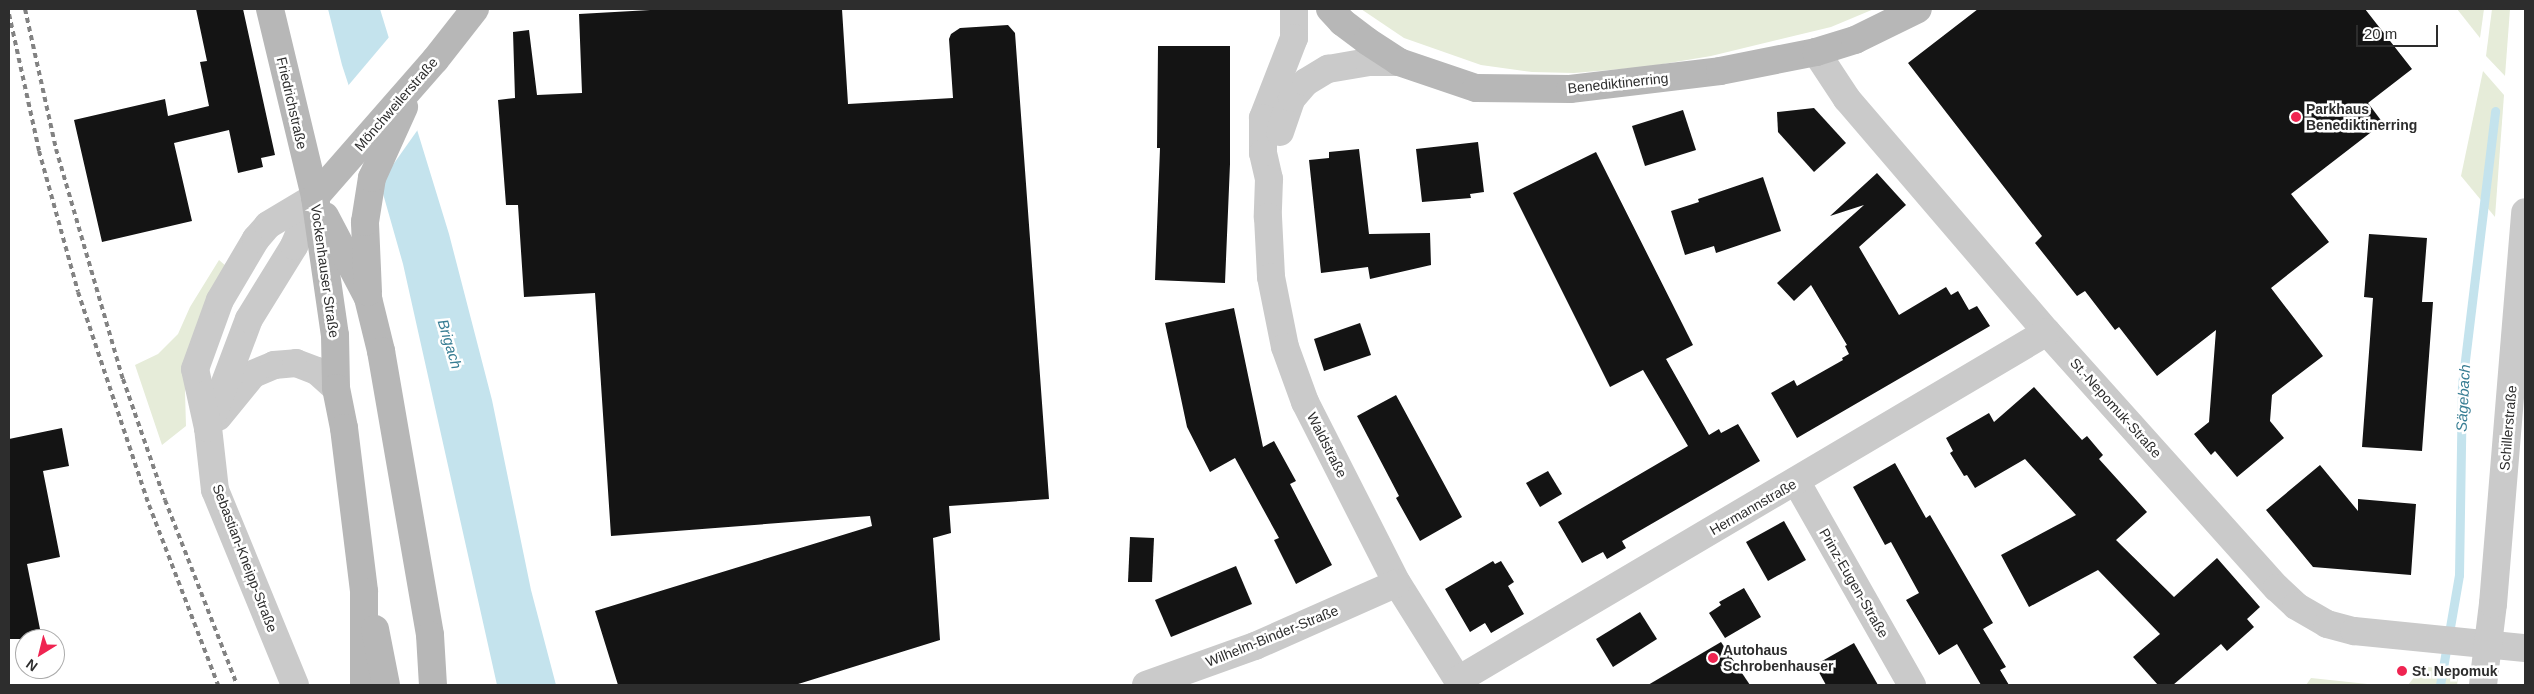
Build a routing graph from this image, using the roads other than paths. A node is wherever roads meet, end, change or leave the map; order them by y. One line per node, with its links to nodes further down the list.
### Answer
1 (270, 9): 10 (main road, Friedrichstraße)
2 (475, 9): 8 (main road, Mönchweilerstraße)
3 (1294, 9): 9 (street, Waldstraße)
4 (1330, 9): 7 (main road, Benediktinerring)
5 (1918, 9): 6 (main road, Benediktinerring)
6 (1816, 52): 7 (main road, Benediktinerring); 13 (street, St.-Nepomuk-Straße)
7 (1399, 62): 9 (street, Waldstraße)
8 (426, 70): 10 (main road, Mönchweilerstraße); 12 (main road)
9 (1269, 179): 17 (street, Waldstraße)
10 (315, 197): 12 (main road, Vockenhauser Straße); 14 (main road, Vockenhauser Straße); 15 (street, Sebastian-Kneipp-Straße); 15 (street, Sebastian-Kneipp-Straße)
11 (2525, 212): 20 (street, Schillerstraße)
12 (368, 298): 18 (main road, Vockenhauser Straße)
13 (2047, 332): 16 (street, Hermannstraße); 20 (street, St.-Nepomuk-Straße)
14 (336, 388): 15 (street); 19 (main road, Vockenhauser Straße)
15 (208, 428): 23 (street, Sebastian-Kneipp-Straße)
16 (1796, 481): 22 (street, Hermannstraße); 29 (street, Prinz-Eugen-Straße)
17 (1397, 583): 22 (street, Waldstraße); 28 (street, Wilhelm-Binder-Straße)
18 (422, 636): 26 (main road, Vockenhauser Straße); 27 (main road, Vockenhauser Straße)
19 (371, 637): 24 (main road, Vockenhauser Straße); 25 (main road, Vockenhauser Straße)
20 (2475, 644): 21 (street, St.-Nepomuk-Straße); 30 (street, Schillerstraße)
21 (2525, 648)
22 (1459, 683)
23 (295, 685)
24 (364, 685)
25 (386, 685)
26 (415, 685)
27 (433, 685)
28 (1146, 685)
29 (1912, 685)
30 (2483, 685)

